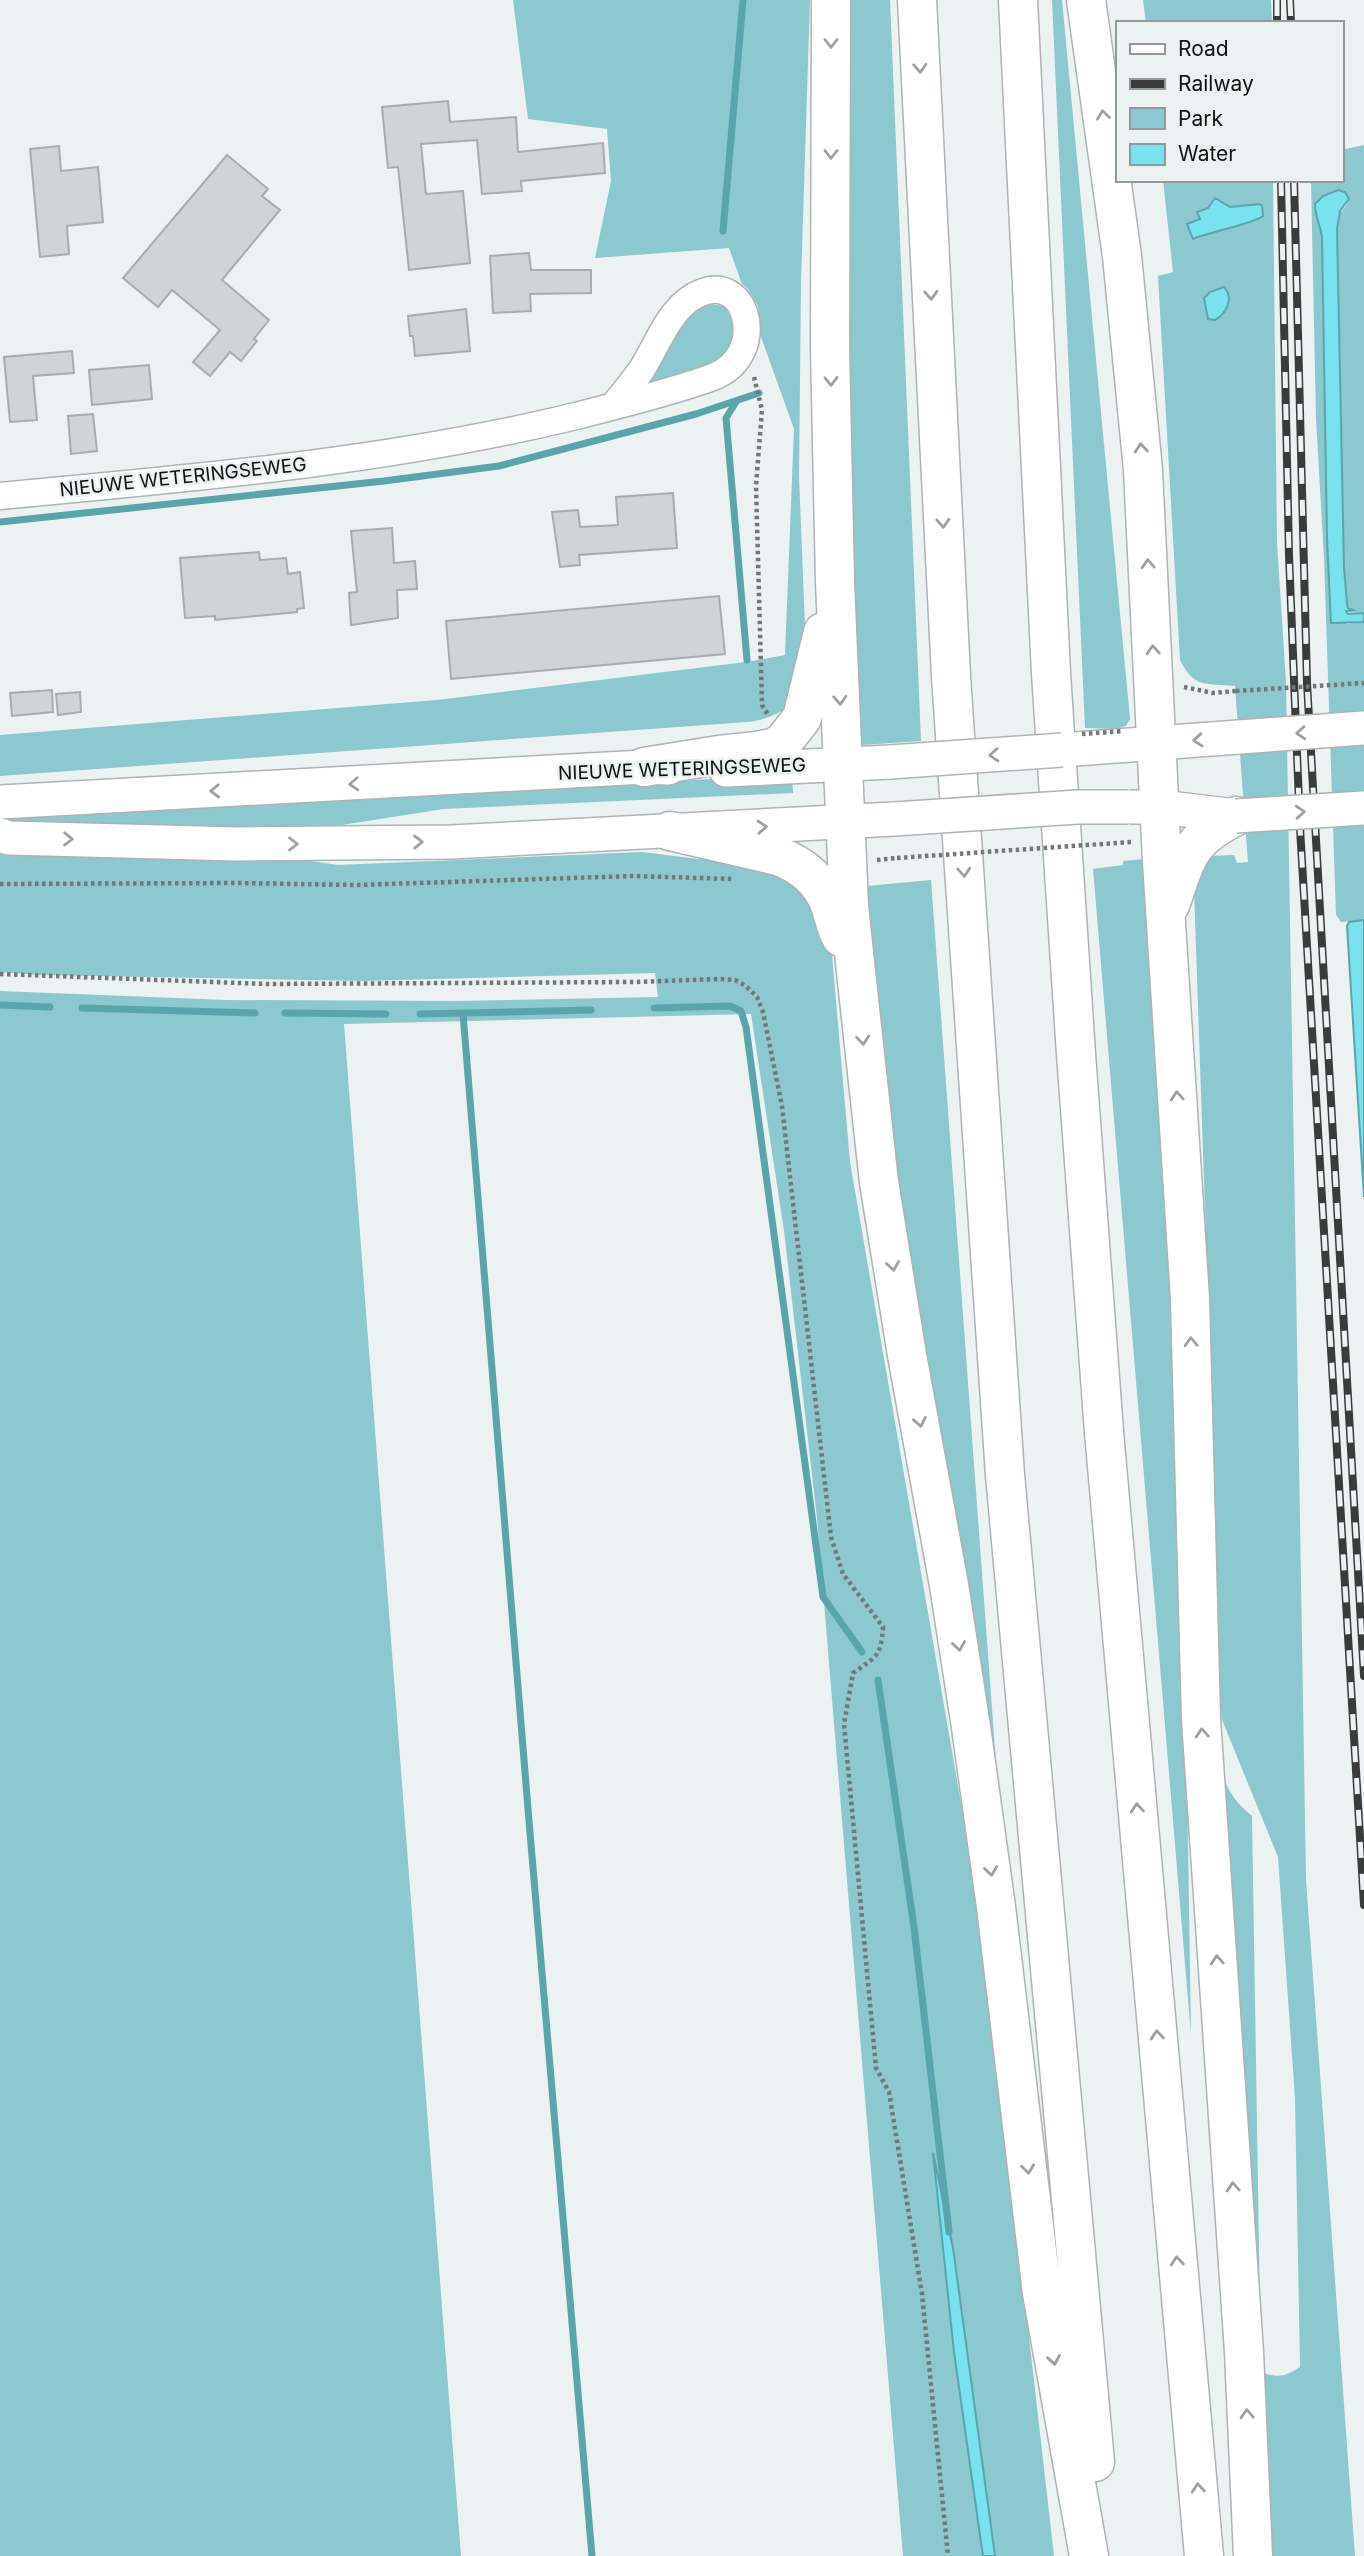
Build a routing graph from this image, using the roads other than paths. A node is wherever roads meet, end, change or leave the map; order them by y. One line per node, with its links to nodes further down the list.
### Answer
1 (831, 0): 7 (highway, one-way to 7)
2 (917, 0): 22 (highway, one-way to 22)
3 (1018, 0): 23 (highway, one-way to 3)
4 (1086, 0): 9 (highway, one-way to 4)
5 (613, 406): 5 (street, NIEUWE WETERINGSEWEG); 6 (street, NIEUWE WETERINGSEWEG)
6 (0, 496)
7 (835, 582): 10 (highway, one-way to 10); 11 (highway)
8 (1364, 728): 9 (main road, NIEUWE WETERINGSEWEG, one-way to 9, bridge)
9 (1141, 744): 10 (main road, NIEUWE WETERINGSEWEG, one-way to 10, bridge); 13 (highway)
10 (844, 765): 11 (main road, NIEUWE WETERINGSEWEG); 16 (highway)
11 (644, 767): 12 (main road, NIEUWE WETERINGSEWEG, one-way to 12)
12 (0, 802)
13 (1144, 807): 15 (main road); 16 (main road, bridge); 19 (highway)
14 (1364, 808): 15 (main road, one-way to 14, bridge)
15 (1236, 816): 19 (highway)
16 (845, 823): 17 (main road, one-way to 16); 20 (highway)
17 (670, 831): 18 (main road, one-way to 17); 20 (highway)
18 (0, 835)
19 (1166, 916): 24 (highway, one-way to 19)
20 (854, 960): 21 (highway, one-way to 21)
21 (1089, 2556)
22 (1104, 2556)
23 (1204, 2556)
24 (1253, 2556)

